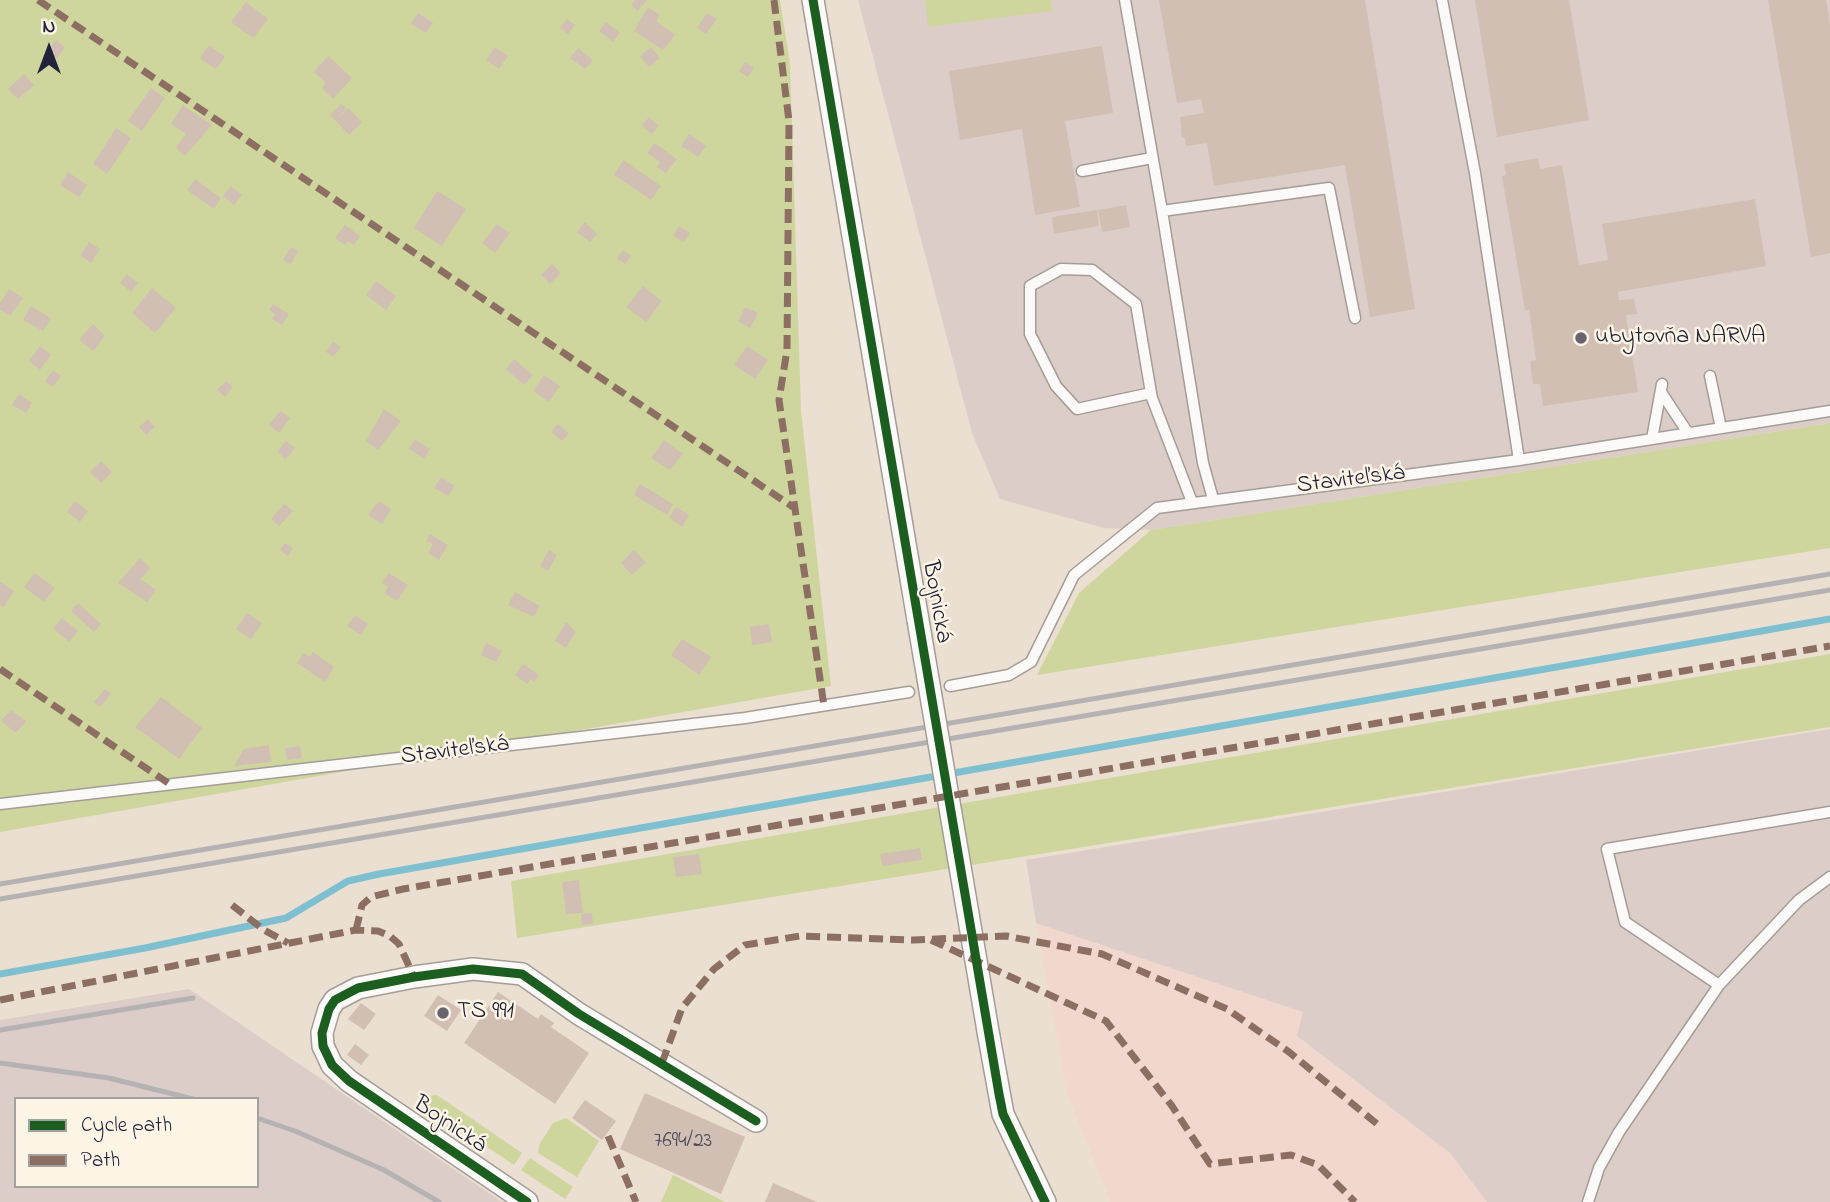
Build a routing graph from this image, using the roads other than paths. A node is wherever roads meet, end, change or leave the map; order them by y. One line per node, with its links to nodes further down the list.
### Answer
1 (813, 0): 25 (street, Bojnická, bridge)
2 (1125, 0): 4 (lane)
3 (1442, 0): 14 (lane)
4 (1153, 158): 5 (lane); 6 (lane)
5 (1082, 171)
6 (1162, 211): 7 (lane); 15 (lane)
7 (1355, 318)
8 (1710, 376): 11 (lane)
9 (1152, 393): 9 (lane); 16 (lane)
10 (1830, 411): 11 (lane, Staviteľská)
11 (1721, 428): 12 (lane, Staviteľská)
12 (1688, 433): 13 (lane, Staviteľská); 13 (lane)
13 (1652, 439): 14 (lane, Staviteľská)
14 (1519, 460): 15 (lane, Staviteľská)
15 (1213, 499): 16 (lane, Staviteľská)
16 (1192, 502): 17 (lane, Staviteľská)
17 (950, 686)
18 (909, 692): 19 (lane, Staviteľská)
19 (0, 804)
20 (1830, 812): 22 (lane)
21 (1830, 877): 22 (lane)
22 (1719, 985): 26 (lane)
23 (756, 1121): 24 (street, Bojnická)
24 (527, 1202)
25 (1045, 1202)
26 (1588, 1202)

